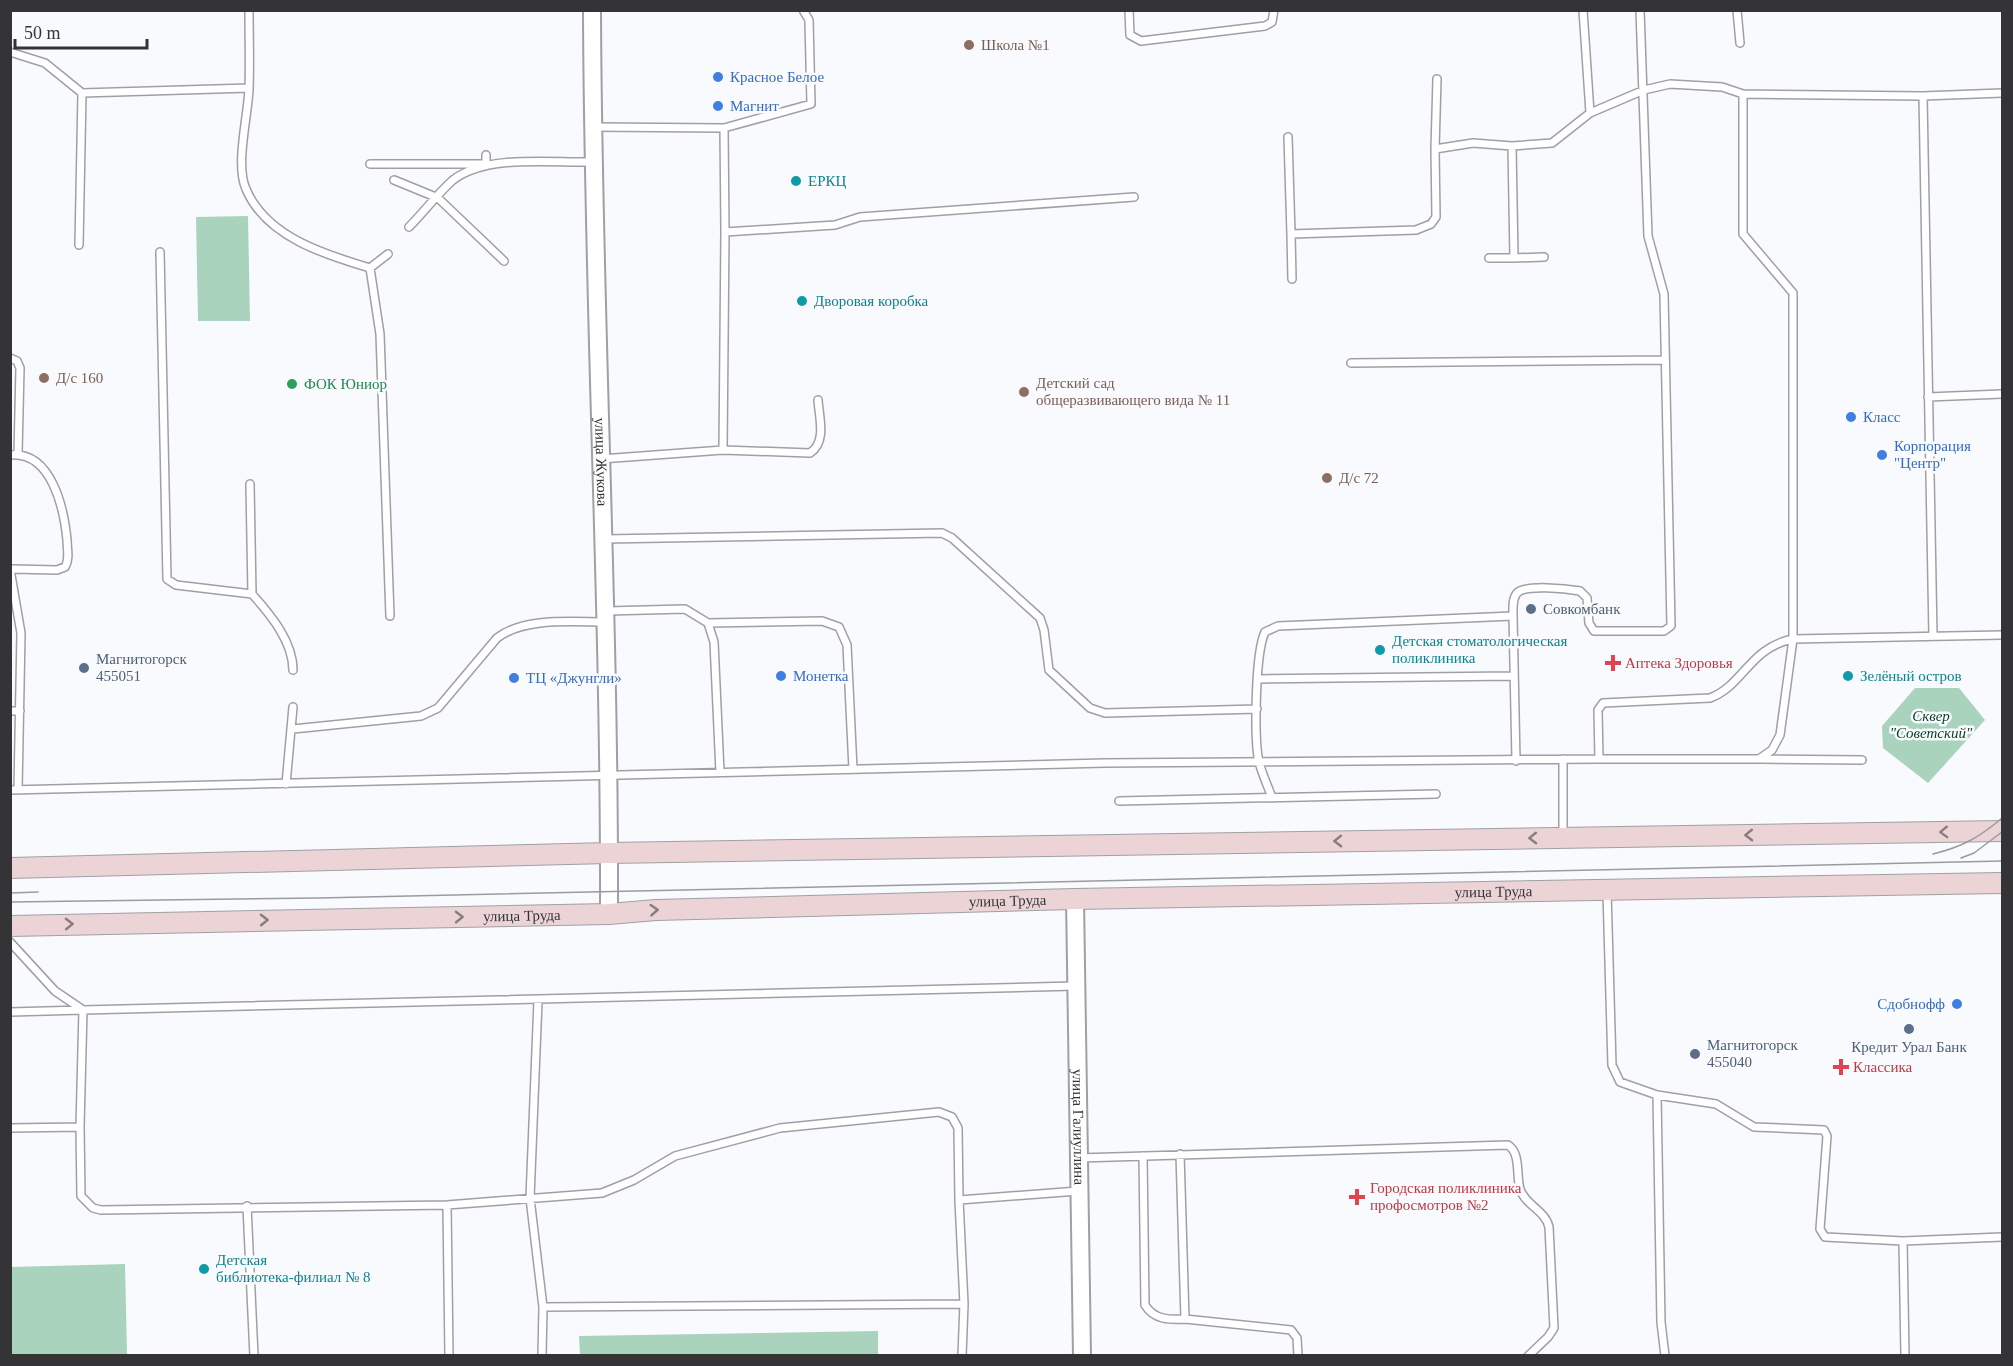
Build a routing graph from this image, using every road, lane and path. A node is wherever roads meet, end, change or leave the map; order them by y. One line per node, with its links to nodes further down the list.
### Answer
1 (249, 10): 12 (lane)
2 (592, 10): 19 (street, улица Жукова)
3 (803, 10): 20 (lane)
4 (1128, 10): 5 (lane)
5 (1274, 10)
6 (1583, 10): 18 (lane)
7 (1640, 10): 13 (lane)
8 (1737, 10): 9 (lane)
9 (1740, 43)
10 (10, 52): 14 (lane)
11 (1437, 79): 23 (lane)
12 (249, 88): 14 (lane); 41 (lane)
13 (1644, 90): 16 (lane); 18 (lane); 44 (lane)
14 (82, 93): 34 (lane)
15 (2002, 93): 17 (lane)
16 (1743, 94): 17 (lane); 62 (lane)
17 (1923, 96): 47 (lane)
18 (1590, 113): 22 (lane)
19 (593, 127): 20 (lane); 25 (street, улица Жукова)
20 (724, 128): 32 (lane)
21 (1288, 137): 33 (lane)
22 (1512, 146): 23 (lane); 39 (lane)
23 (1436, 149): 33 (lane)
24 (486, 155): 27 (lane)
25 (595, 162): 27 (lane); 51 (street, улица Жукова)
26 (370, 164): 27 (lane)
27 (486, 164): 30 (lane)
28 (394, 180): 30 (lane)
29 (1134, 197): 32 (lane)
30 (438, 198): 31 (lane); 40 (lane)
31 (409, 227)
32 (725, 232): 49 (lane)
33 (1291, 234): 42 (lane)
34 (78, 245)
35 (160, 252): 55 (lane)
36 (388, 254): 41 (lane)
37 (1544, 257): 39 (lane)
38 (1489, 258): 39 (lane)
39 (1514, 258)
40 (504, 261)
41 (370, 268): 56 (lane)
42 (1292, 279)
43 (10, 358): 50 (lane)
44 (1665, 360): 45 (lane); 58 (lane)
45 (1351, 363)
46 (2002, 394): 47 (lane)
47 (1928, 397): 61 (lane)
48 (818, 400): 49 (lane)
49 (723, 450): 51 (lane)
50 (14, 455): 54 (lane)
51 (602, 459): 53 (street, улица Жукова)
52 (250, 484): 55 (lane)
53 (605, 540): 57 (street, улица Жукова); 67 (lane)
54 (11, 569): 69 (lane)
55 (252, 594): 63 (lane)
56 (390, 616)
57 (606, 616): 59 (lane); 70 (lane); 79 (street, улица Жукова)
58 (1512, 616): 64 (lane); 65 (lane)
59 (708, 623): 77 (lane); 78 (lane)
60 (2002, 635): 61 (lane)
61 (1933, 636): 62 (lane)
62 (1793, 639): 72 (lane); 73 (lane)
63 (293, 670)
64 (1512, 676): 65 (lane); 75 (lane)
65 (1258, 679): 67 (lane)
66 (293, 707): 70 (lane)
67 (1257, 709): 76 (lane)
68 (10, 711): 69 (lane)
69 (20, 711): 81 (lane)
70 (293, 729): 80 (lane)
71 (1563, 759): 72 (lane); 75 (lane); 86 (lane)
72 (1599, 759): 73 (lane)
73 (1759, 759): 74 (lane)
74 (1862, 760)
75 (1516, 761): 76 (lane)
76 (1259, 762): 77 (lane); 83 (lane)
77 (854, 769): 78 (lane)
78 (720, 772): 79 (lane)
79 (608, 774): 80 (lane); 87 (street, улица Жукова)
80 (286, 783): 81 (lane)
81 (14, 790)
82 (1436, 794): 83 (lane)
83 (1272, 798): 84 (lane)
84 (1119, 801)
85 (2002, 831): 86 (main road, one-way to 86)
86 (1563, 838): 87 (main road, one-way to 87)
87 (609, 854): 88 (main road); 92 (street, улица Жукова)
88 (10, 868)
89 (2002, 883): 90 (main road, улица Труда)
90 (1607, 890): 91 (main road, улица Труда); 99 (lane)
91 (1075, 899): 92 (main road, улица Труда, one-way to 91); 95 (street, улица Галиуллина)
92 (609, 914): 93 (main road, улица Труда, one-way to 92)
93 (10, 926)
94 (10, 942): 97 (lane)
95 (1076, 986): 96 (lane); 104 (street, улица Галиуллина)
96 (538, 1001): 97 (lane); 106 (lane)
97 (83, 1011): 98 (lane); 100 (lane)
98 (10, 1012)
99 (1657, 1095): 111 (lane); 122 (lane)
100 (80, 1127): 101 (lane); 109 (lane)
101 (10, 1128)
102 (1180, 1154): 103 (lane); 114 (lane); 121 (lane)
103 (1143, 1156): 104 (lane); 114 (lane)
104 (1079, 1158): 105 (street, улица Галиуллина)
105 (1079, 1191): 107 (lane); 119 (street, улица Галиуллина)
106 (530, 1198): 107 (lane); 108 (lane); 113 (lane)
107 (959, 1200): 112 (lane)
108 (447, 1205): 109 (lane); 116 (lane)
109 (247, 1206): 115 (lane)
110 (2002, 1238): 111 (lane)
111 (1903, 1241): 123 (lane)
112 (964, 1304): 113 (lane); 118 (lane)
113 (543, 1307): 117 (lane)
114 (1185, 1319): 120 (lane)
115 (254, 1356)
116 (449, 1356)
117 (542, 1356)
118 (962, 1356)
119 (1082, 1356)
120 (1298, 1356)
121 (1528, 1356)
122 (1665, 1356)
123 (1905, 1356)

